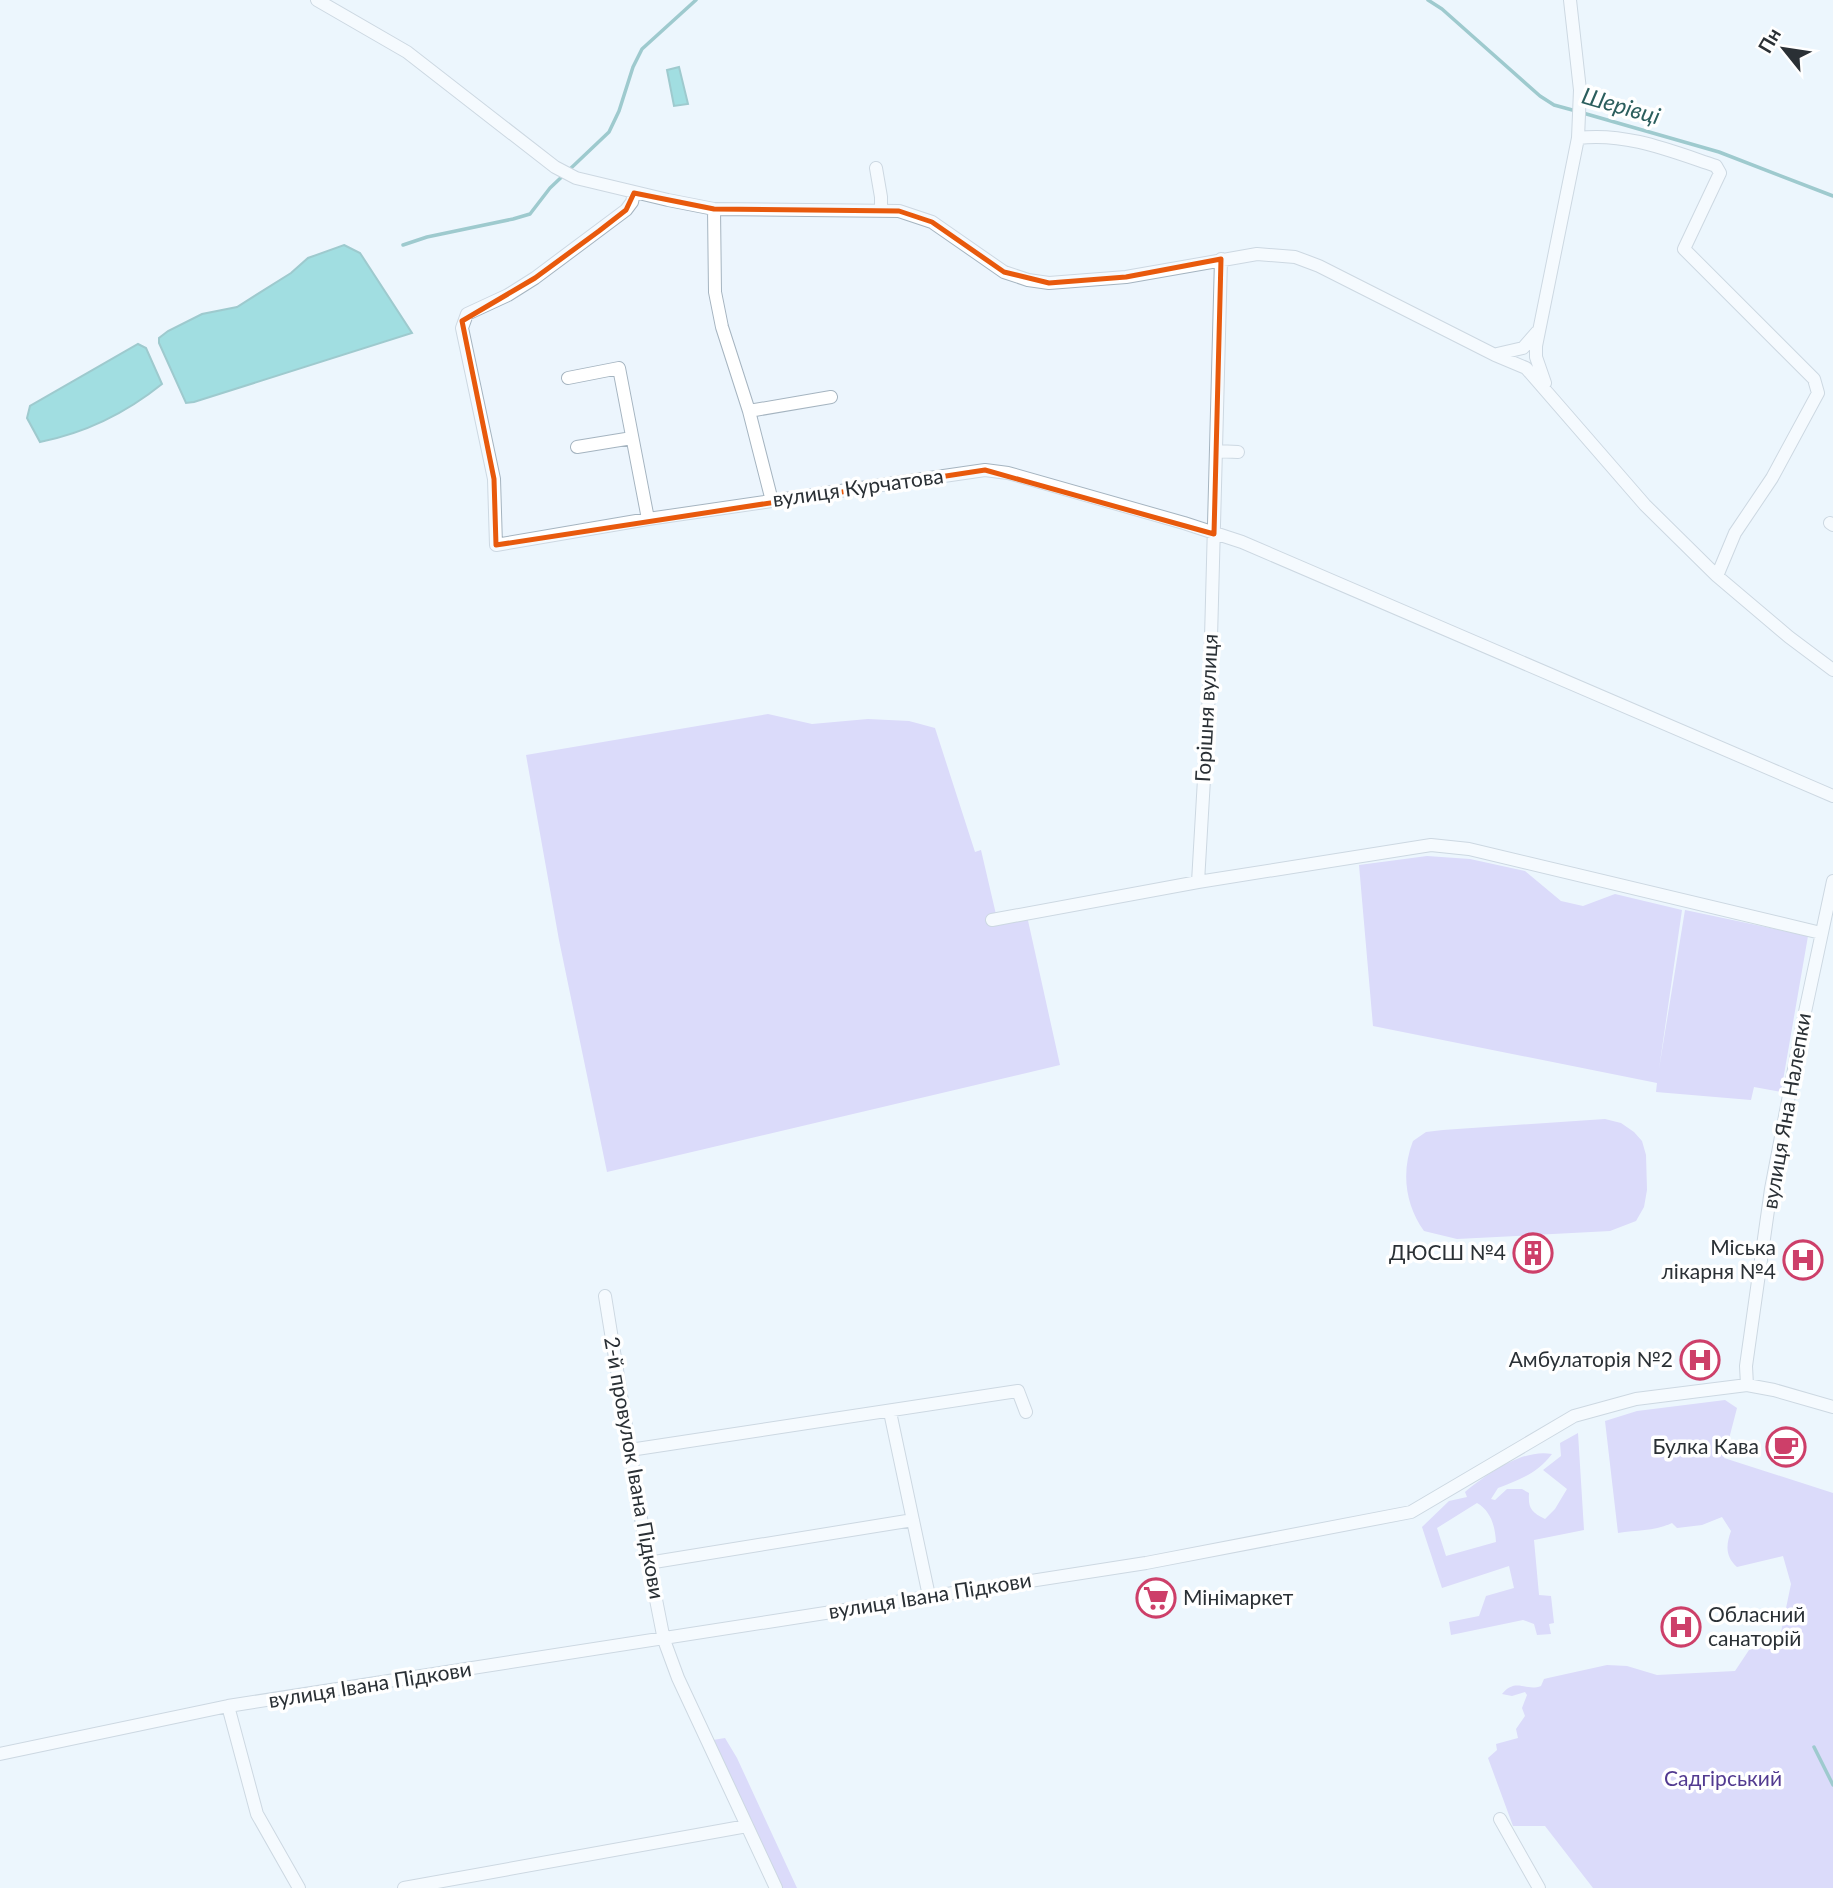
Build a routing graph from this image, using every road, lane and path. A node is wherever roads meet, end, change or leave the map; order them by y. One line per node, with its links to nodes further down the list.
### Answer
1 (317, 0): 5 (street)
2 (1570, 0): 3 (street)
3 (1578, 133): 9 (street); 22 (street)
4 (877, 169): 7 (street)
5 (634, 193): 6 (street); 20 (street, вулиця Курчатова)
6 (714, 209): 7 (street); 14 (street)
7 (881, 210): 8 (street)
8 (1221, 259): 10 (street); 17 (street, Горішня вулиця)
9 (1539, 328): 10 (street); 12 (street)
10 (1495, 355): 12 (street)
11 (568, 378): 15 (street)
12 (1547, 390): 22 (street)
13 (831, 397): 14 (street)
14 (749, 411): 19 (street)
15 (632, 438): 16 (street); 20 (street)
16 (577, 447)
17 (1216, 451): 18 (street); 21 (street, Горішня вулиця)
18 (1238, 452)
19 (772, 501): 20 (street, вулиця Курчатова); 21 (street, вулиця Курчатова)
20 (648, 519)
21 (1213, 534): 24 (street, вулиця Курчатова); 26 (street, Горішня вулиця)
22 (1717, 576): 23 (street)
23 (1833, 670)
24 (1833, 796)
25 (1833, 881): 28 (street, вулиця Яна Налепки)
26 (1198, 882): 27 (street); 28 (street)
27 (992, 920)
28 (1821, 933): 30 (street, вулиця Яна Налепки)
29 (605, 1296): 34 (street, 2-й провулок Івана Підкови)
30 (1747, 1385): 31 (street, вулиця Івана Підкови); 37 (street, вулиця Івана Підкови)
31 (1833, 1407)
32 (890, 1412): 33 (street); 34 (street); 35 (street)
33 (1026, 1412)
34 (630, 1450): 36 (street, 2-й провулок Івана Підкови)
35 (913, 1520): 36 (street); 37 (street)
36 (648, 1563): 38 (street, 2-й провулок Івана Підкови)
37 (929, 1596): 38 (street, вулиця Івана Підкови)
38 (664, 1640): 39 (street, вулиця Івана Підкови); 42 (street, 2-й провулок Івана Підкови)
39 (228, 1706): 40 (street, вулиця Івана Підкови); 43 (street)
40 (0, 1754)
41 (1500, 1819): 46 (street)
42 (747, 1826): 44 (street); 45 (street, 2-й провулок Івана Підкови)
43 (299, 1888)
44 (404, 1888)
45 (776, 1888)
46 (1539, 1888)

